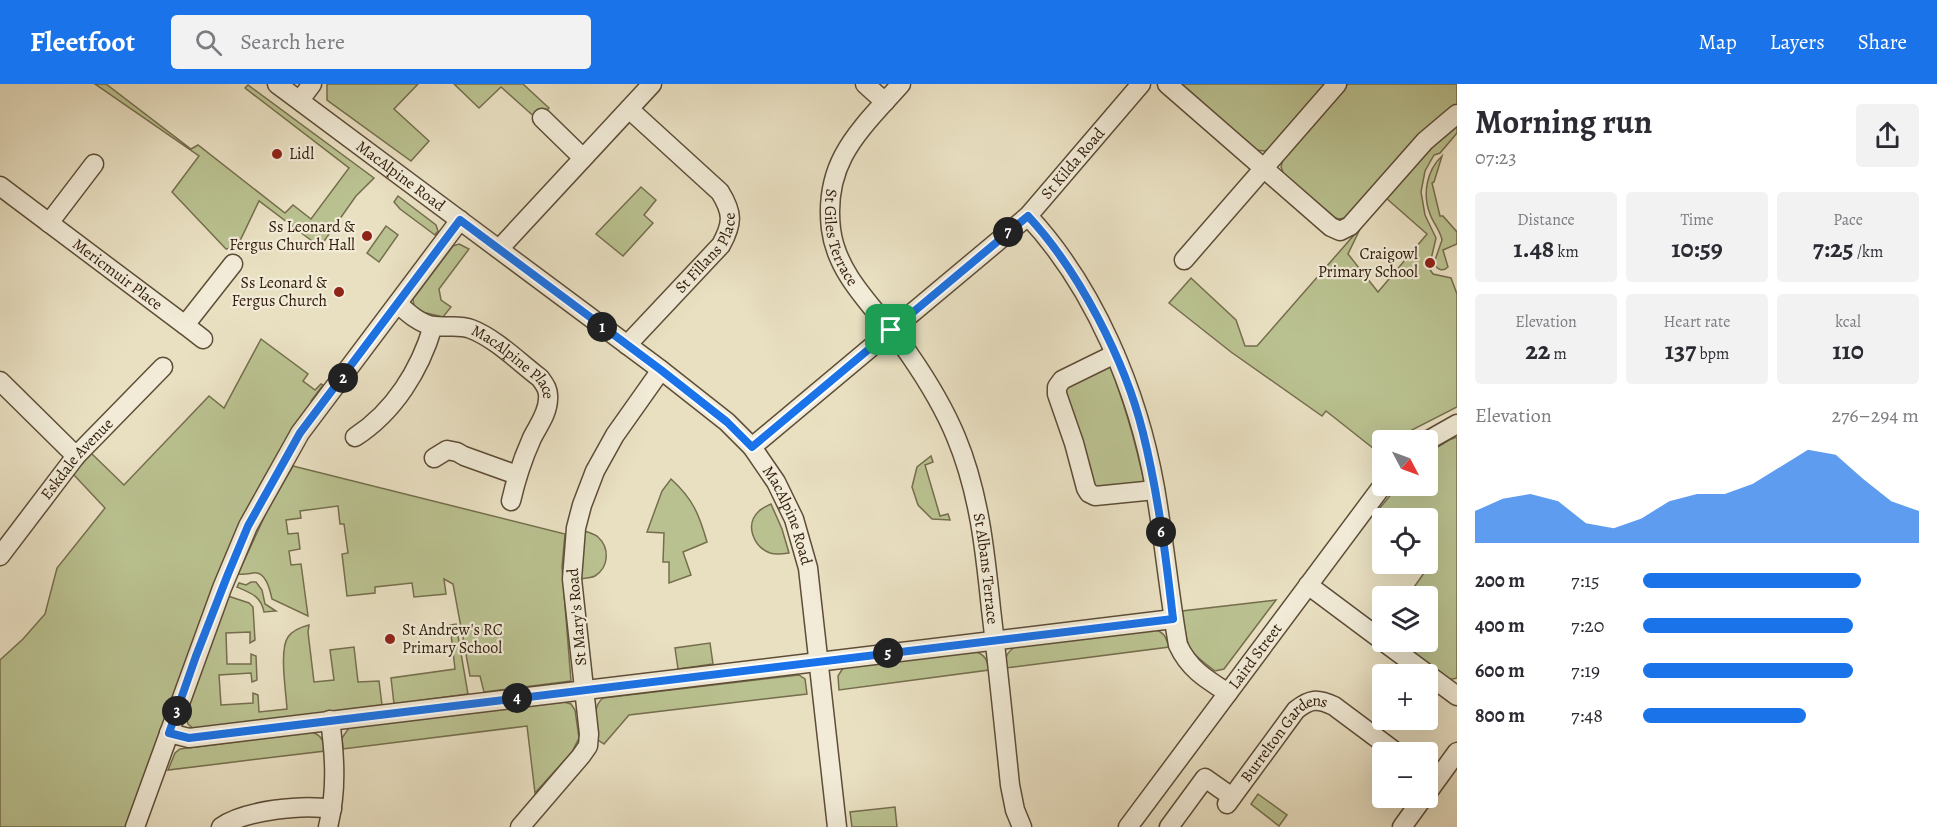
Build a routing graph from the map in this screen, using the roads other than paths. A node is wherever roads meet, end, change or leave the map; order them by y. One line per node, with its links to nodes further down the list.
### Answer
1 (277, 84): 9 (street, MacAlpine Road)
2 (312, 84): 9 (street)
3 (652, 84): 11 (street)
4 (865, 84): 10 (street)
5 (901, 84): 10 (street, St Giles Terrace)
6 (1141, 84): 18 (street, St Kilda Road)
7 (1167, 84): 16 (street)
8 (1337, 84): 16 (street)
9 (300, 100): 19 (street, MacAlpine Road)
10 (885, 102): 27 (street, St Giles Terrace)
11 (629, 109): 14 (street); 29 (street, St Fillans Place)
12 (1457, 114): 16 (street)
13 (542, 118): 14 (street)
14 (583, 158): 21 (street)
15 (94, 164): 20 (street)
16 (1264, 168): 22 (street)
17 (0, 186): 20 (street, Mericmuir Place)
18 (1028, 216): 27 (street, St Kilda Road); 30 (street)
19 (460, 220): 21 (street, MacAlpine Road); 24 (street)
20 (49, 223): 25 (street, Mericmuir Place)
21 (499, 249): 29 (street, MacAlpine Road)
22 (1196, 254)
23 (233, 264): 25 (street)
24 (398, 304): 26 (street, MacAlpine Place); 55 (street)
25 (185, 325): 28 (street, Mericmuir Place)
26 (433, 326): 36 (street); 40 (street, MacAlpine Place)
27 (891, 330): 37 (street, St Kilda Road); 48 (street, St Albans Terrace)
28 (203, 339)
29 (627, 345): 32 (street, MacAlpine Road)
30 (1115, 354): 41 (street); 41 (street)
31 (163, 368): 38 (street, Eskdale Avenue)
32 (661, 370): 37 (street, MacAlpine Road); 51 (street, St Mary's Road)
33 (0, 381): 38 (street)
34 (1457, 424): 35 (street)
35 (1438, 435)
36 (355, 437)
37 (752, 447): 50 (street, MacAlpine Road)
38 (76, 456): 44 (street, Eskdale Avenue)
39 (434, 458): 40 (street)
40 (518, 475): 43 (street, MacAlpine Place)
41 (1155, 490): 46 (street)
42 (1375, 496): 45 (street, Laird Street)
43 (511, 501)
44 (0, 556)
45 (1308, 585): 47 (street); 52 (street, Laird Street)
46 (1173, 619): 48 (street); 52 (street)
47 (1372, 633)
48 (995, 640): 50 (street); 66 (street, St Albans Terrace)
49 (1398, 652): 53 (street)
50 (819, 661): 51 (street); 65 (street, MacAlpine Road)
51 (584, 690): 54 (street); 64 (street, St Mary's Road)
52 (1228, 693): 67 (street, Laird Street)
53 (1457, 696)
54 (330, 720): 55 (street); 60 (street)
55 (169, 733): 62 (street)
56 (1382, 742): 61 (street, Burrelton Gardens)
57 (1457, 752): 58 (street)
58 (1438, 774)
59 (1416, 808): 68 (street)
60 (330, 818): 63 (street)
61 (1170, 825)
62 (135, 827)
63 (221, 827)
64 (520, 827)
65 (837, 827)
66 (1022, 827)
67 (1128, 827)
68 (1402, 827)

